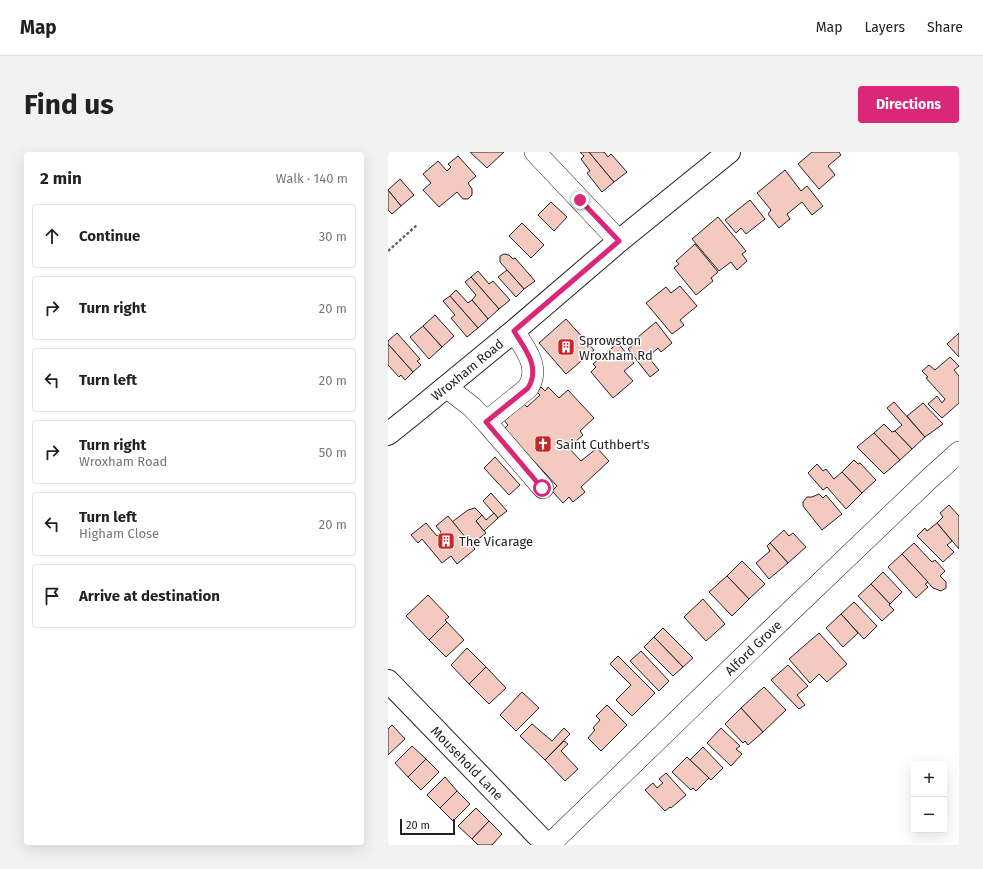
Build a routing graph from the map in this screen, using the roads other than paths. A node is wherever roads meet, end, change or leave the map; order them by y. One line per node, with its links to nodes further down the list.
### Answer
1 (536, 152): 3 (street)
2 (729, 152): 3 (main road, Wroxham Road)
3 (619, 241): 4 (main road, Wroxham Road)
4 (514, 331): 5 (main road, Wroxham Road); 6 (street)
5 (446, 387): 6 (street); 7 (main road, Wroxham Road)
6 (486, 422): 9 (street)
7 (388, 433)
8 (959, 452): 11 (street, Alford Grove)
9 (542, 488)
10 (388, 681): 11 (main road, Mousehold Lane)
11 (548, 845)

